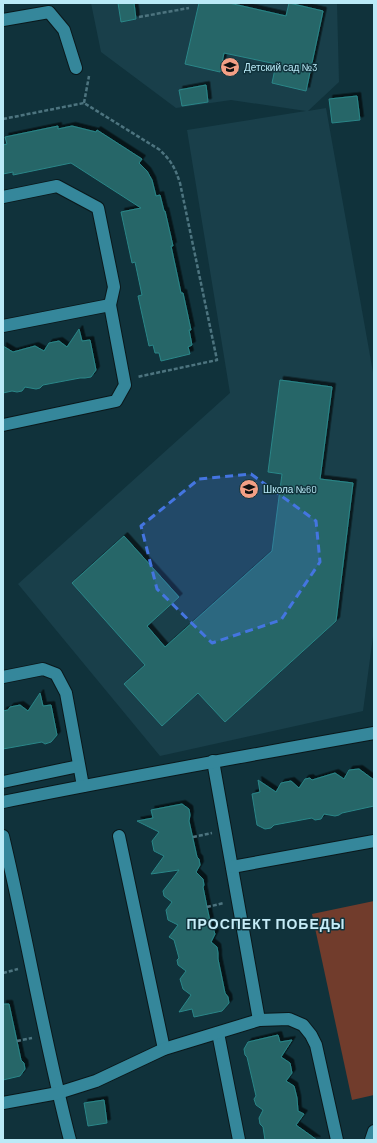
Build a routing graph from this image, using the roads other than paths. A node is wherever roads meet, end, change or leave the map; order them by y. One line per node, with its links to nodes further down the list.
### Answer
1 (3, 20): 2 (lane)
2 (76, 68)
3 (3, 197): 4 (lane)
4 (110, 305): 5 (lane); 6 (lane)
5 (3, 326)
6 (3, 425)
7 (3, 677): 10 (lane)
8 (374, 733): 9 (lane)
9 (213, 761): 12 (lane); 17 (lane)
10 (79, 766): 11 (lane); 12 (lane)
11 (3, 782)
12 (83, 786): 13 (lane)
13 (3, 802)
14 (3, 836): 21 (lane)
15 (119, 836): 20 (lane)
16 (374, 841): 17 (lane)
17 (232, 867): 18 (lane)
18 (259, 1020): 19 (lane); 26 (lane)
19 (218, 1033): 20 (lane); 25 (lane)
20 (164, 1049): 21 (lane)
21 (58, 1093): 22 (lane); 24 (lane)
22 (3, 1103)
23 (374, 1132): 27 (lane)
24 (70, 1140)
25 (239, 1140)
26 (337, 1140)
27 (371, 1140)

